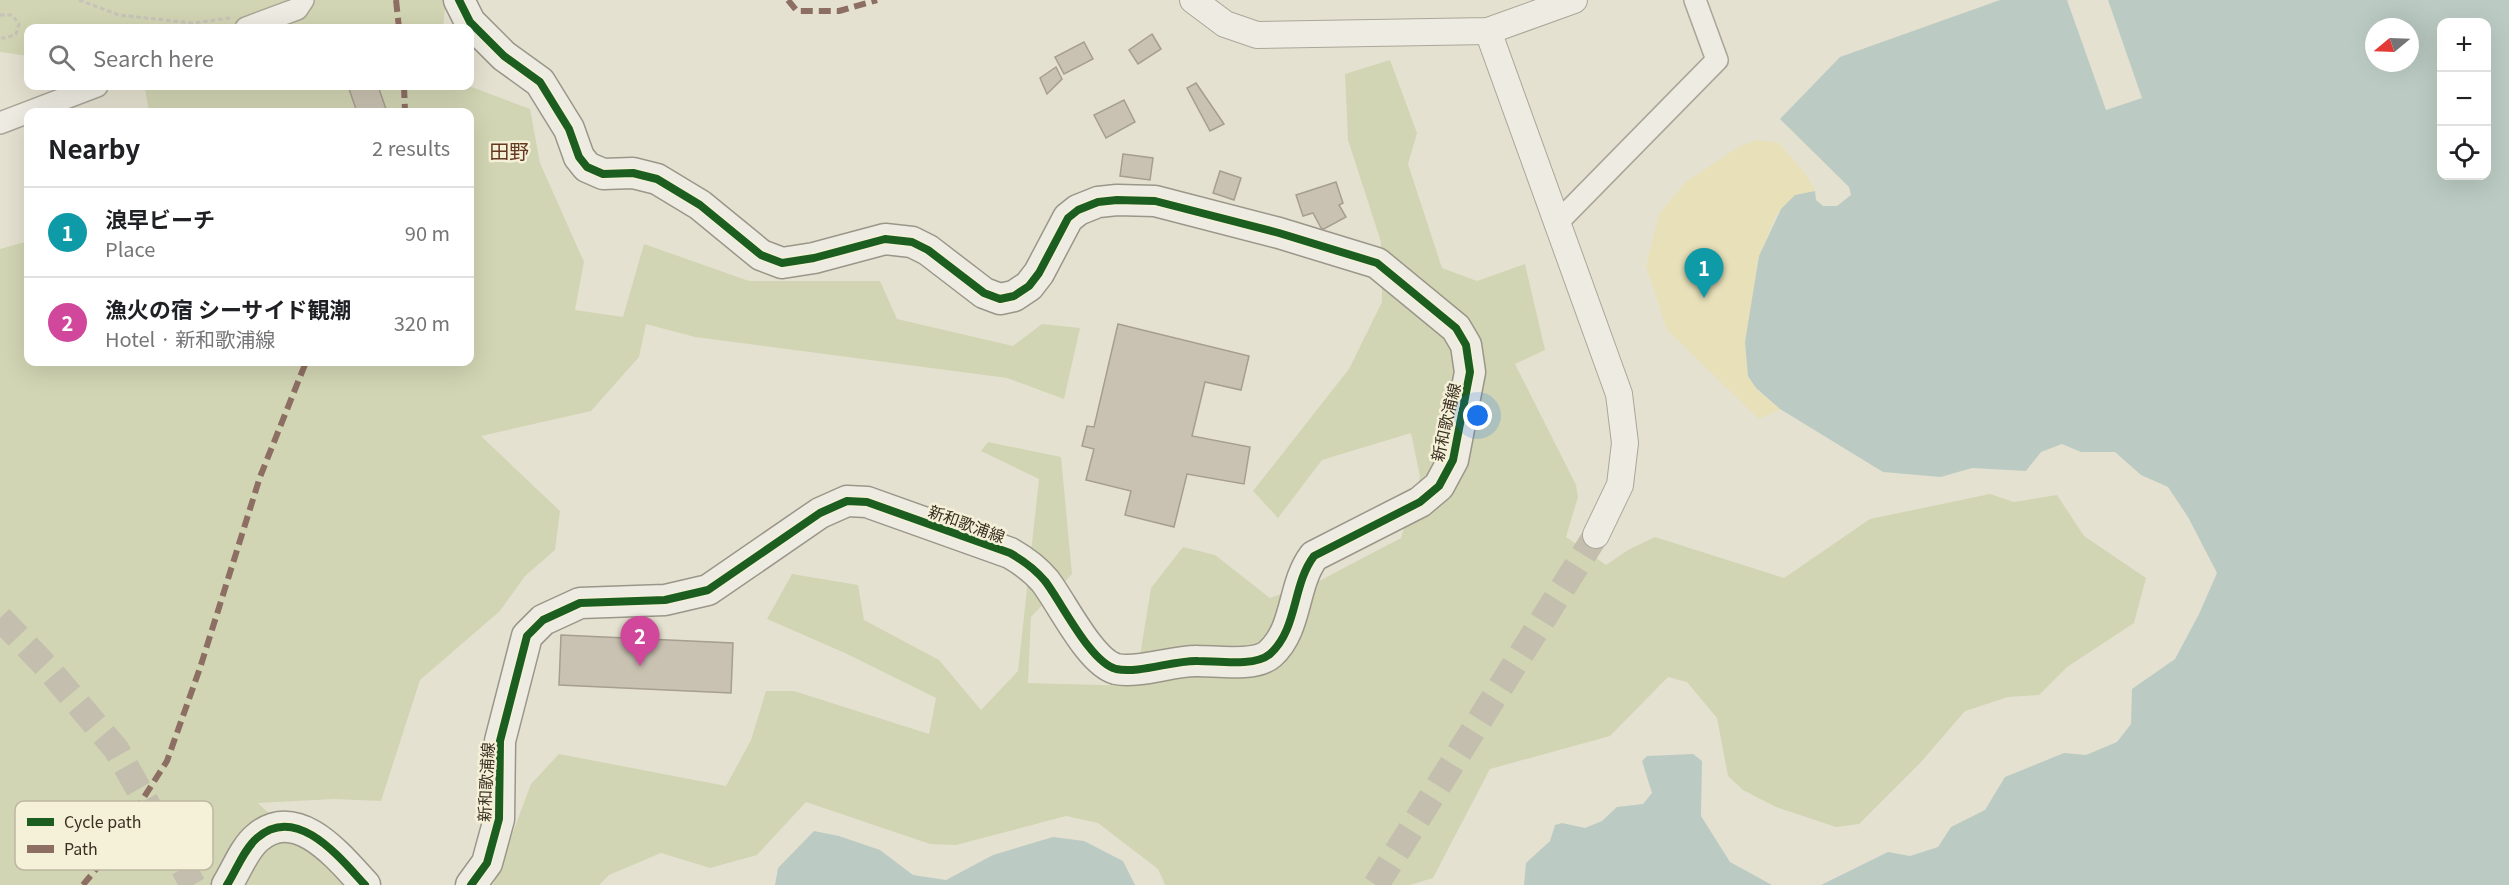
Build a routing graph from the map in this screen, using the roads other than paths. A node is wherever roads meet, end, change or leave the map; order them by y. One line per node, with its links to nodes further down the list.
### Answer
1 (303, 0): 6 (street)
2 (459, 0): 7 (main road, 新和歌浦線)
3 (1193, 0): 9 (street)
4 (1574, 0): 9 (street)
5 (1695, 0): 14 (street)
6 (243, 23)
7 (472, 24)
8 (474, 26): 18 (main road, 新和歌浦線)
9 (1488, 31): 14 (street)
10 (87, 90): 11 (street)
11 (39, 108)
12 (24, 114): 13 (street)
13 (0, 123)
14 (1557, 223): 15 (street)
15 (1596, 535)
16 (227, 885): 17 (main road)
17 (366, 885)
18 (471, 885)

